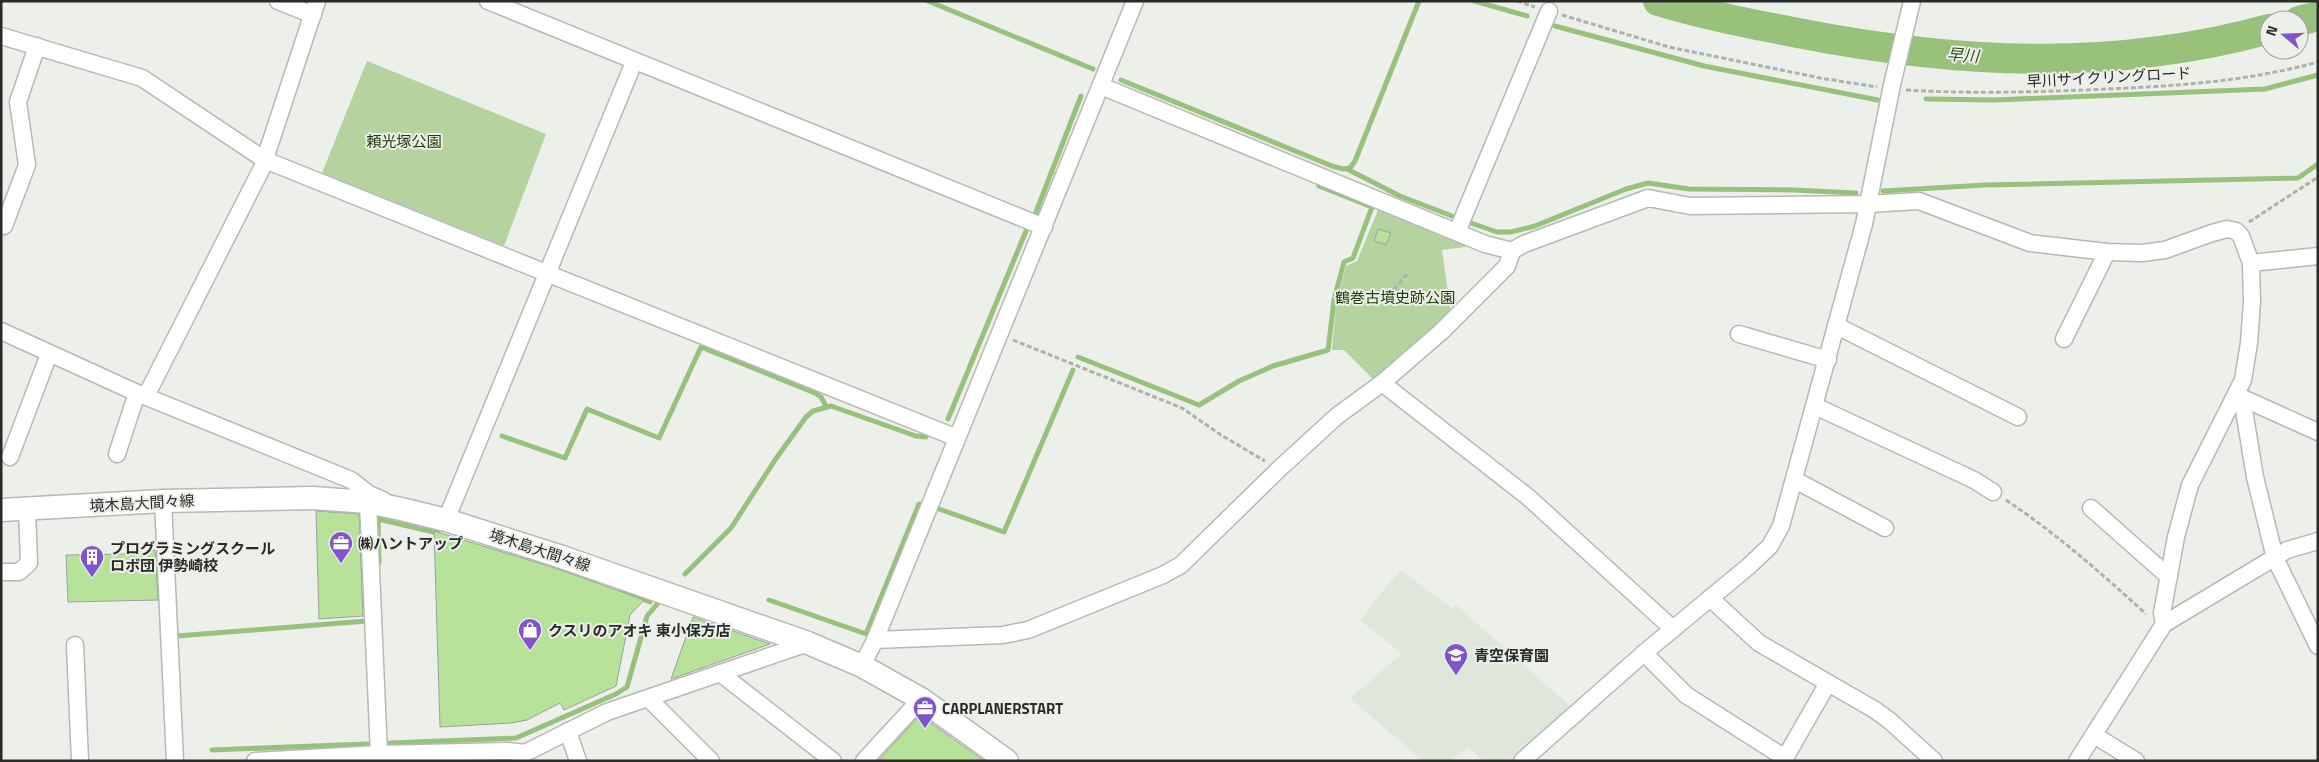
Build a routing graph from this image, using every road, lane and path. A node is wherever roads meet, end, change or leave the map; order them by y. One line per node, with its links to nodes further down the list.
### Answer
1 (278, 1): 5 (street)
2 (488, 1): 10 (street)
3 (1134, 1): 12 (street)
4 (1517, 1): 7 (path, 早川サイクリングロード)
5 (315, 8): 14 (street)
6 (1910, 8): 13 (street)
7 (1549, 11): 13 (path, 早川サイクリングロード); 20 (street)
8 (1, 36): 9 (street)
9 (38, 46): 14 (street); 17 (street)
10 (634, 62): 18 (street); 25 (street)
11 (2318, 62): 13 (path, 早川サイクリングロード)
12 (1101, 86): 18 (street); 20 (street)
13 (1892, 88): 16 (street)
14 (265, 160): 25 (street); 36 (street)
15 (2318, 177): 19 (path)
16 (1868, 204): 21 (street); 22 (street); 28 (street)
17 (4, 226)
18 (1044, 227): 31 (street)
19 (2236, 231): 22 (street); 24 (street)
20 (1457, 232): 21 (street)
21 (1512, 251): 35 (street)
22 (2107, 252): 32 (street)
23 (2318, 256): 24 (street)
24 (2251, 263): 37 (street)
25 (548, 272): 41 (street); 53 (street)
26 (1408, 273): 27 (path)
27 (1388, 295)
28 (1837, 326): 34 (street); 39 (street)
29 (1, 331): 33 (street)
30 (1738, 334): 34 (street)
31 (1000, 335): 41 (street); 44 (path)
32 (2064, 339)
33 (49, 354): 36 (street); 43 (street)
34 (1828, 360): 38 (street)
35 (1382, 383): 44 (street); 61 (street)
36 (141, 395): 42 (street); 51 (street)
37 (2239, 397): 40 (street); 56 (street); 58 (street)
38 (1815, 406): 45 (street); 46 (street)
39 (2018, 417)
40 (2318, 432)
41 (956, 438): 62 (street)
42 (117, 454)
43 (10, 457)
44 (1278, 469): 62 (street)
45 (1795, 480): 54 (street); 59 (street)
46 (1993, 492): 60 (path)
47 (163, 501): 48 (main road, 境木島大間々線); 50 (main road, 境木島大間々線); 80 (street)
48 (368, 502): 51 (main road, 境木島大間々線); 74 (street)
49 (2091, 508): 58 (street)
50 (27, 509): 52 (main road, 境木島大間々線); 57 (street)
51 (401, 509): 53 (main road, 境木島大間々線)
52 (1, 510)
53 (446, 520): 63 (main road, 境木島大間々線)
54 (1885, 528)
55 (2318, 541): 56 (street)
56 (2275, 558): 60 (street); 65 (street)
57 (1, 572)
58 (2169, 577): 60 (street)
59 (1710, 598): 61 (street); 69 (street)
60 (2158, 623): 73 (street)
61 (1673, 629): 66 (street)
62 (875, 640): 67 (street)
63 (808, 642): 67 (main road, 境木島大間々線); 68 (street)
64 (75, 645): 79 (street)
65 (2318, 646)
66 (1644, 653): 69 (street); 78 (street)
67 (862, 666): 71 (main road, 境木島大間々線)
68 (720, 673): 70 (street); 83 (street)
69 (1828, 683): 85 (street)
70 (648, 698): 72 (street); 76 (street)
71 (921, 699): 77 (main road, 境木島大間々線); 84 (street)
72 (568, 730): 75 (street); 82 (street)
73 (2094, 735): 86 (street); 87 (street)
74 (379, 754): 75 (street); 81 (street)
75 (521, 757)
76 (700, 757)
77 (998, 758)
78 (1523, 760)
79 (80, 761)
80 (175, 761)
81 (254, 761)
82 (578, 761)
83 (833, 761)
84 (864, 761)
85 (1934, 761)
86 (2077, 761)
87 (2136, 761)

